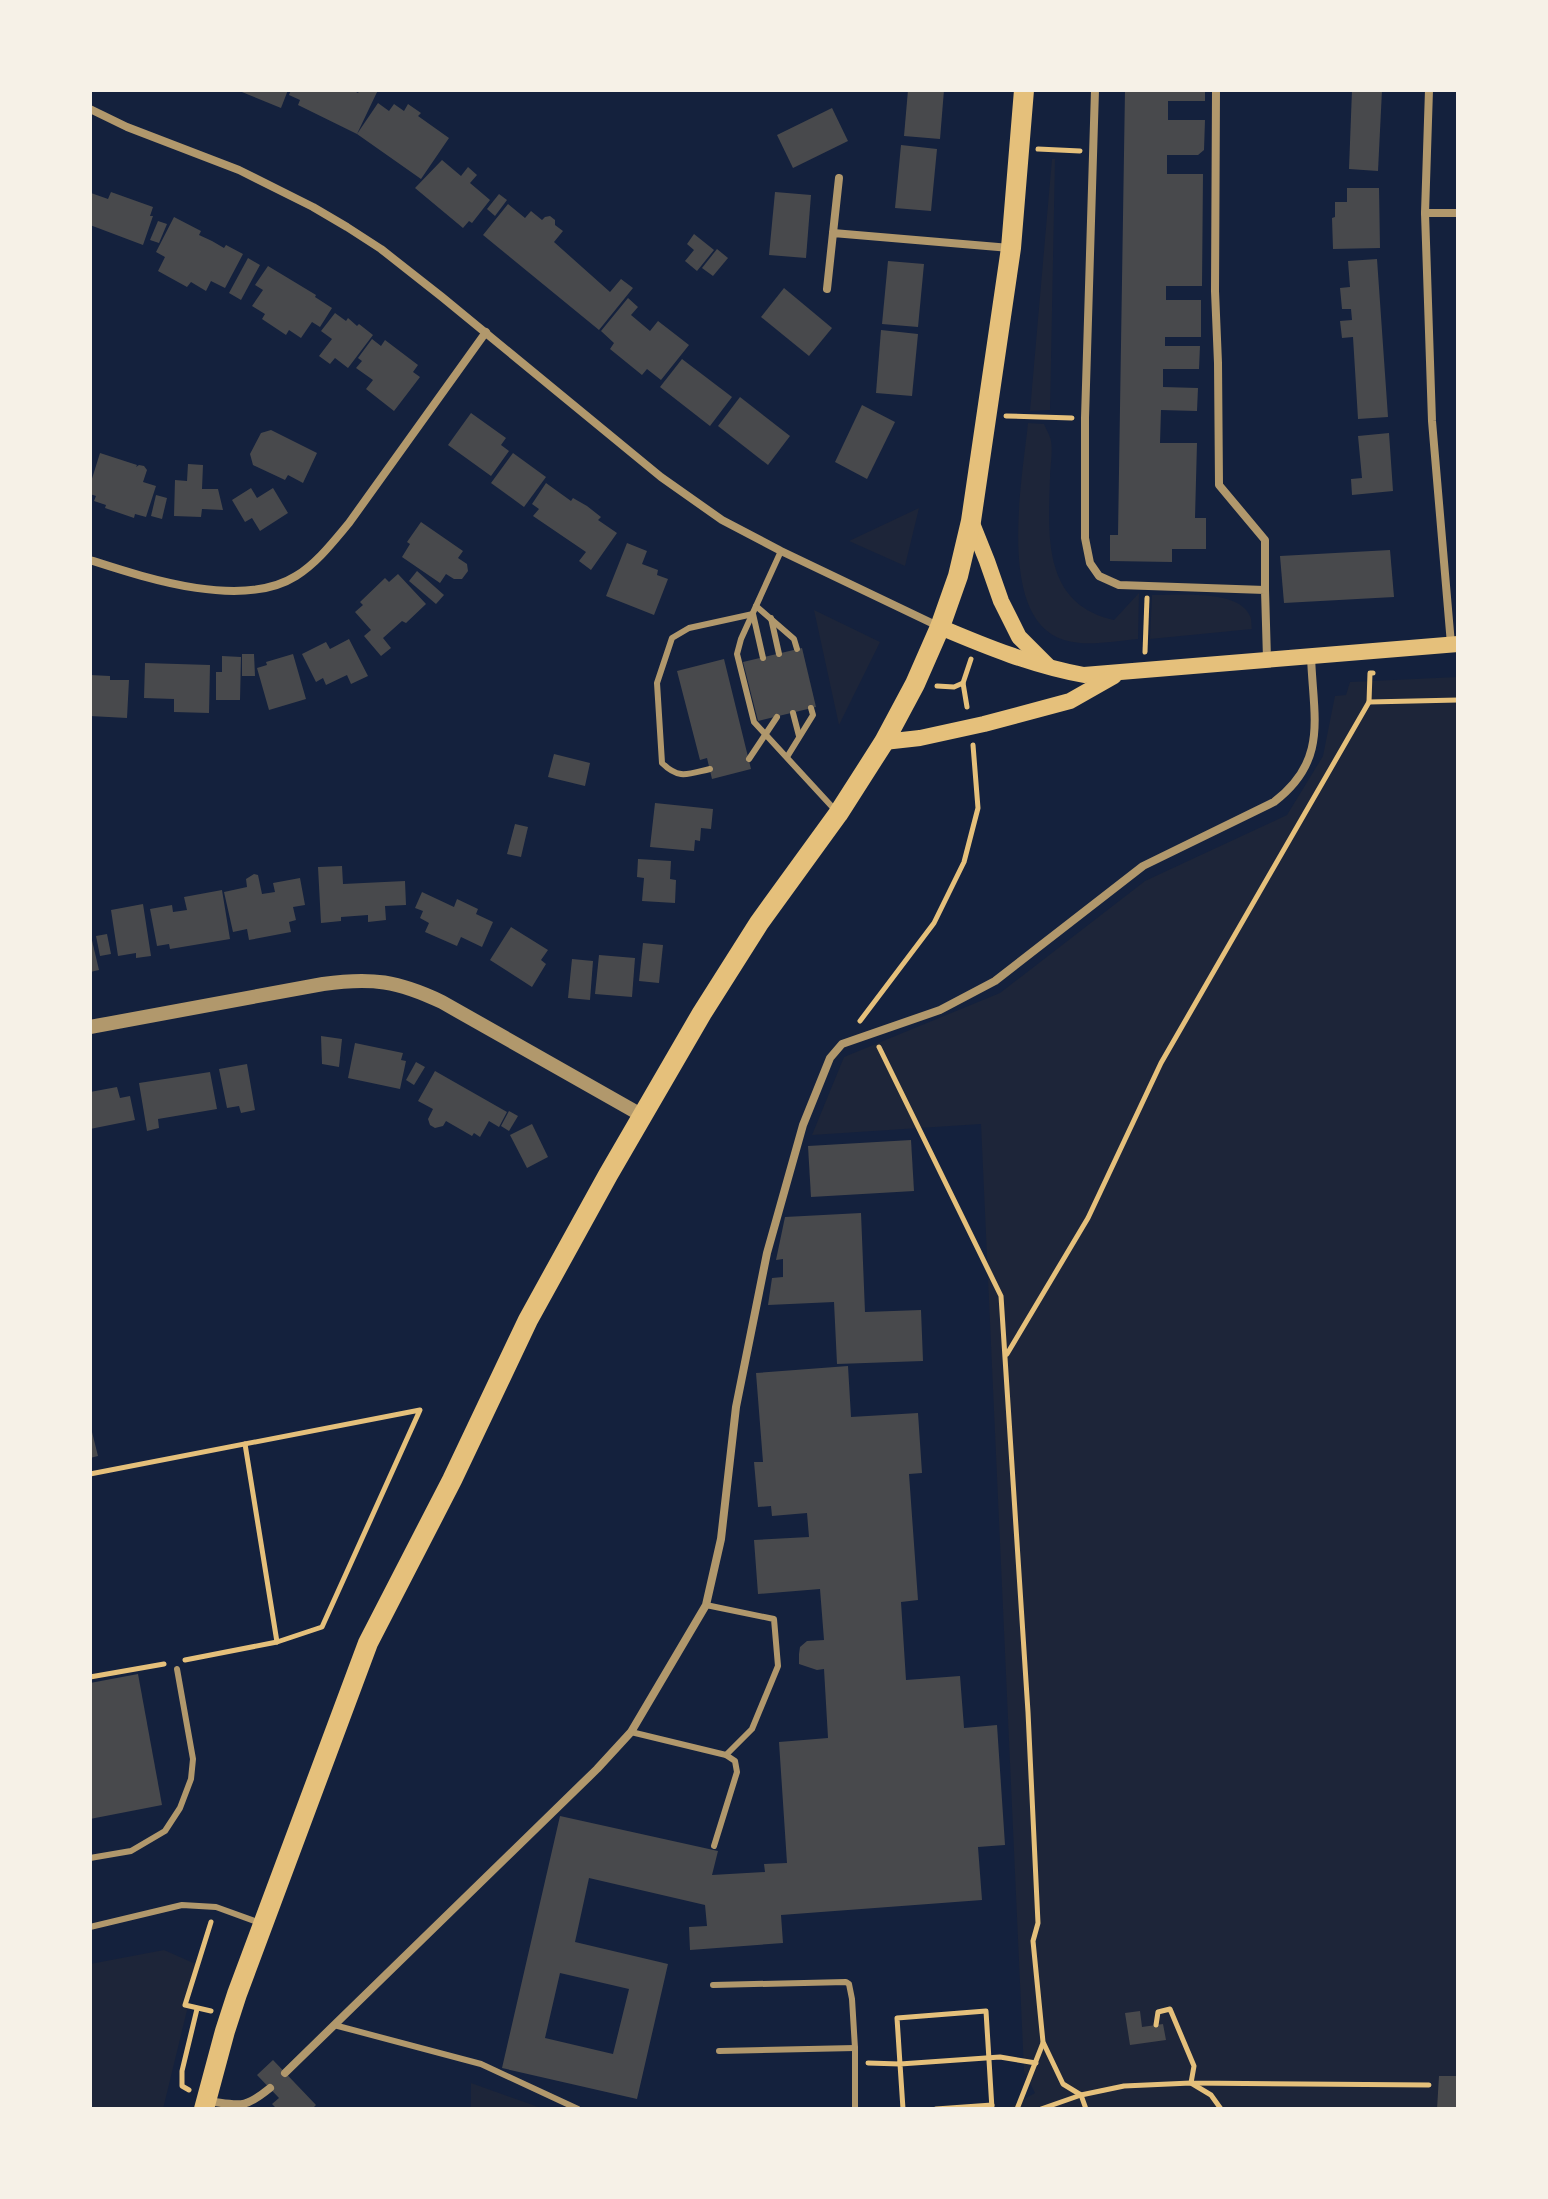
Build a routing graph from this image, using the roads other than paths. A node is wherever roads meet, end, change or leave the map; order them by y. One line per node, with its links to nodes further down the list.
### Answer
1 (1024, 90): 10 (main road)
2 (1095, 90): 16 (street)
3 (1216, 90): 16 (street)
4 (1429, 90): 7 (street)
5 (90, 109): 12 (street)
6 (839, 178): 9 (street)
7 (1425, 213): 8 (street); 21 (street)
8 (1458, 213)
9 (833, 233): 10 (street); 11 (street)
10 (1011, 248): 13 (main road)
11 (827, 289)
12 (486, 332): 14 (street); 15 (street)
13 (971, 521): 20 (main road); 27 (main road)
14 (781, 551): 17 (lane); 20 (street)
15 (90, 560)
16 (1265, 590): 26 (street)
17 (756, 606): 18 (lane); 19 (lane)
18 (753, 614): 25 (lane); 32 (lane); 37 (lane)
19 (771, 618): 22 (lane); 23 (lane)
20 (940, 627): 27 (main road); 34 (main road)
21 (1454, 644): 24 (main road)
22 (797, 649)
23 (779, 654)
24 (1311, 656): 26 (main road); 41 (street)
25 (763, 658)
26 (1267, 659): 28 (main road)
27 (1049, 668): 28 (main road)
28 (1119, 673): 34 (main road)
29 (811, 708): 33 (lane)
30 (793, 713): 33 (lane)
31 (777, 717): 32 (lane)
32 (765, 735): 35 (lane); 36 (lane)
33 (799, 736): 35 (lane)
34 (884, 742): 38 (main road)
35 (787, 757): 38 (lane)
36 (749, 759)
37 (710, 769)
38 (838, 814): 40 (main road)
39 (90, 1027): 40 (street)
40 (643, 1116): 47 (main road)
41 (706, 1605): 43 (street); 44 (lane)
42 (177, 1669): 46 (lane)
43 (631, 1732): 44 (lane); 50 (street)
44 (726, 1755): 45 (lane)
45 (714, 1846)
46 (90, 1858)
47 (264, 1924): 48 (lane); 55 (main road)
48 (90, 1927)
49 (713, 1985): 51 (lane)
50 (334, 2025): 53 (street); 56 (lane)
51 (855, 2048): 52 (lane); 57 (lane)
52 (719, 2051)
53 (285, 2073)
54 (270, 2088): 55 (street)
55 (205, 2105)
56 (578, 2109)
57 (855, 2109)

